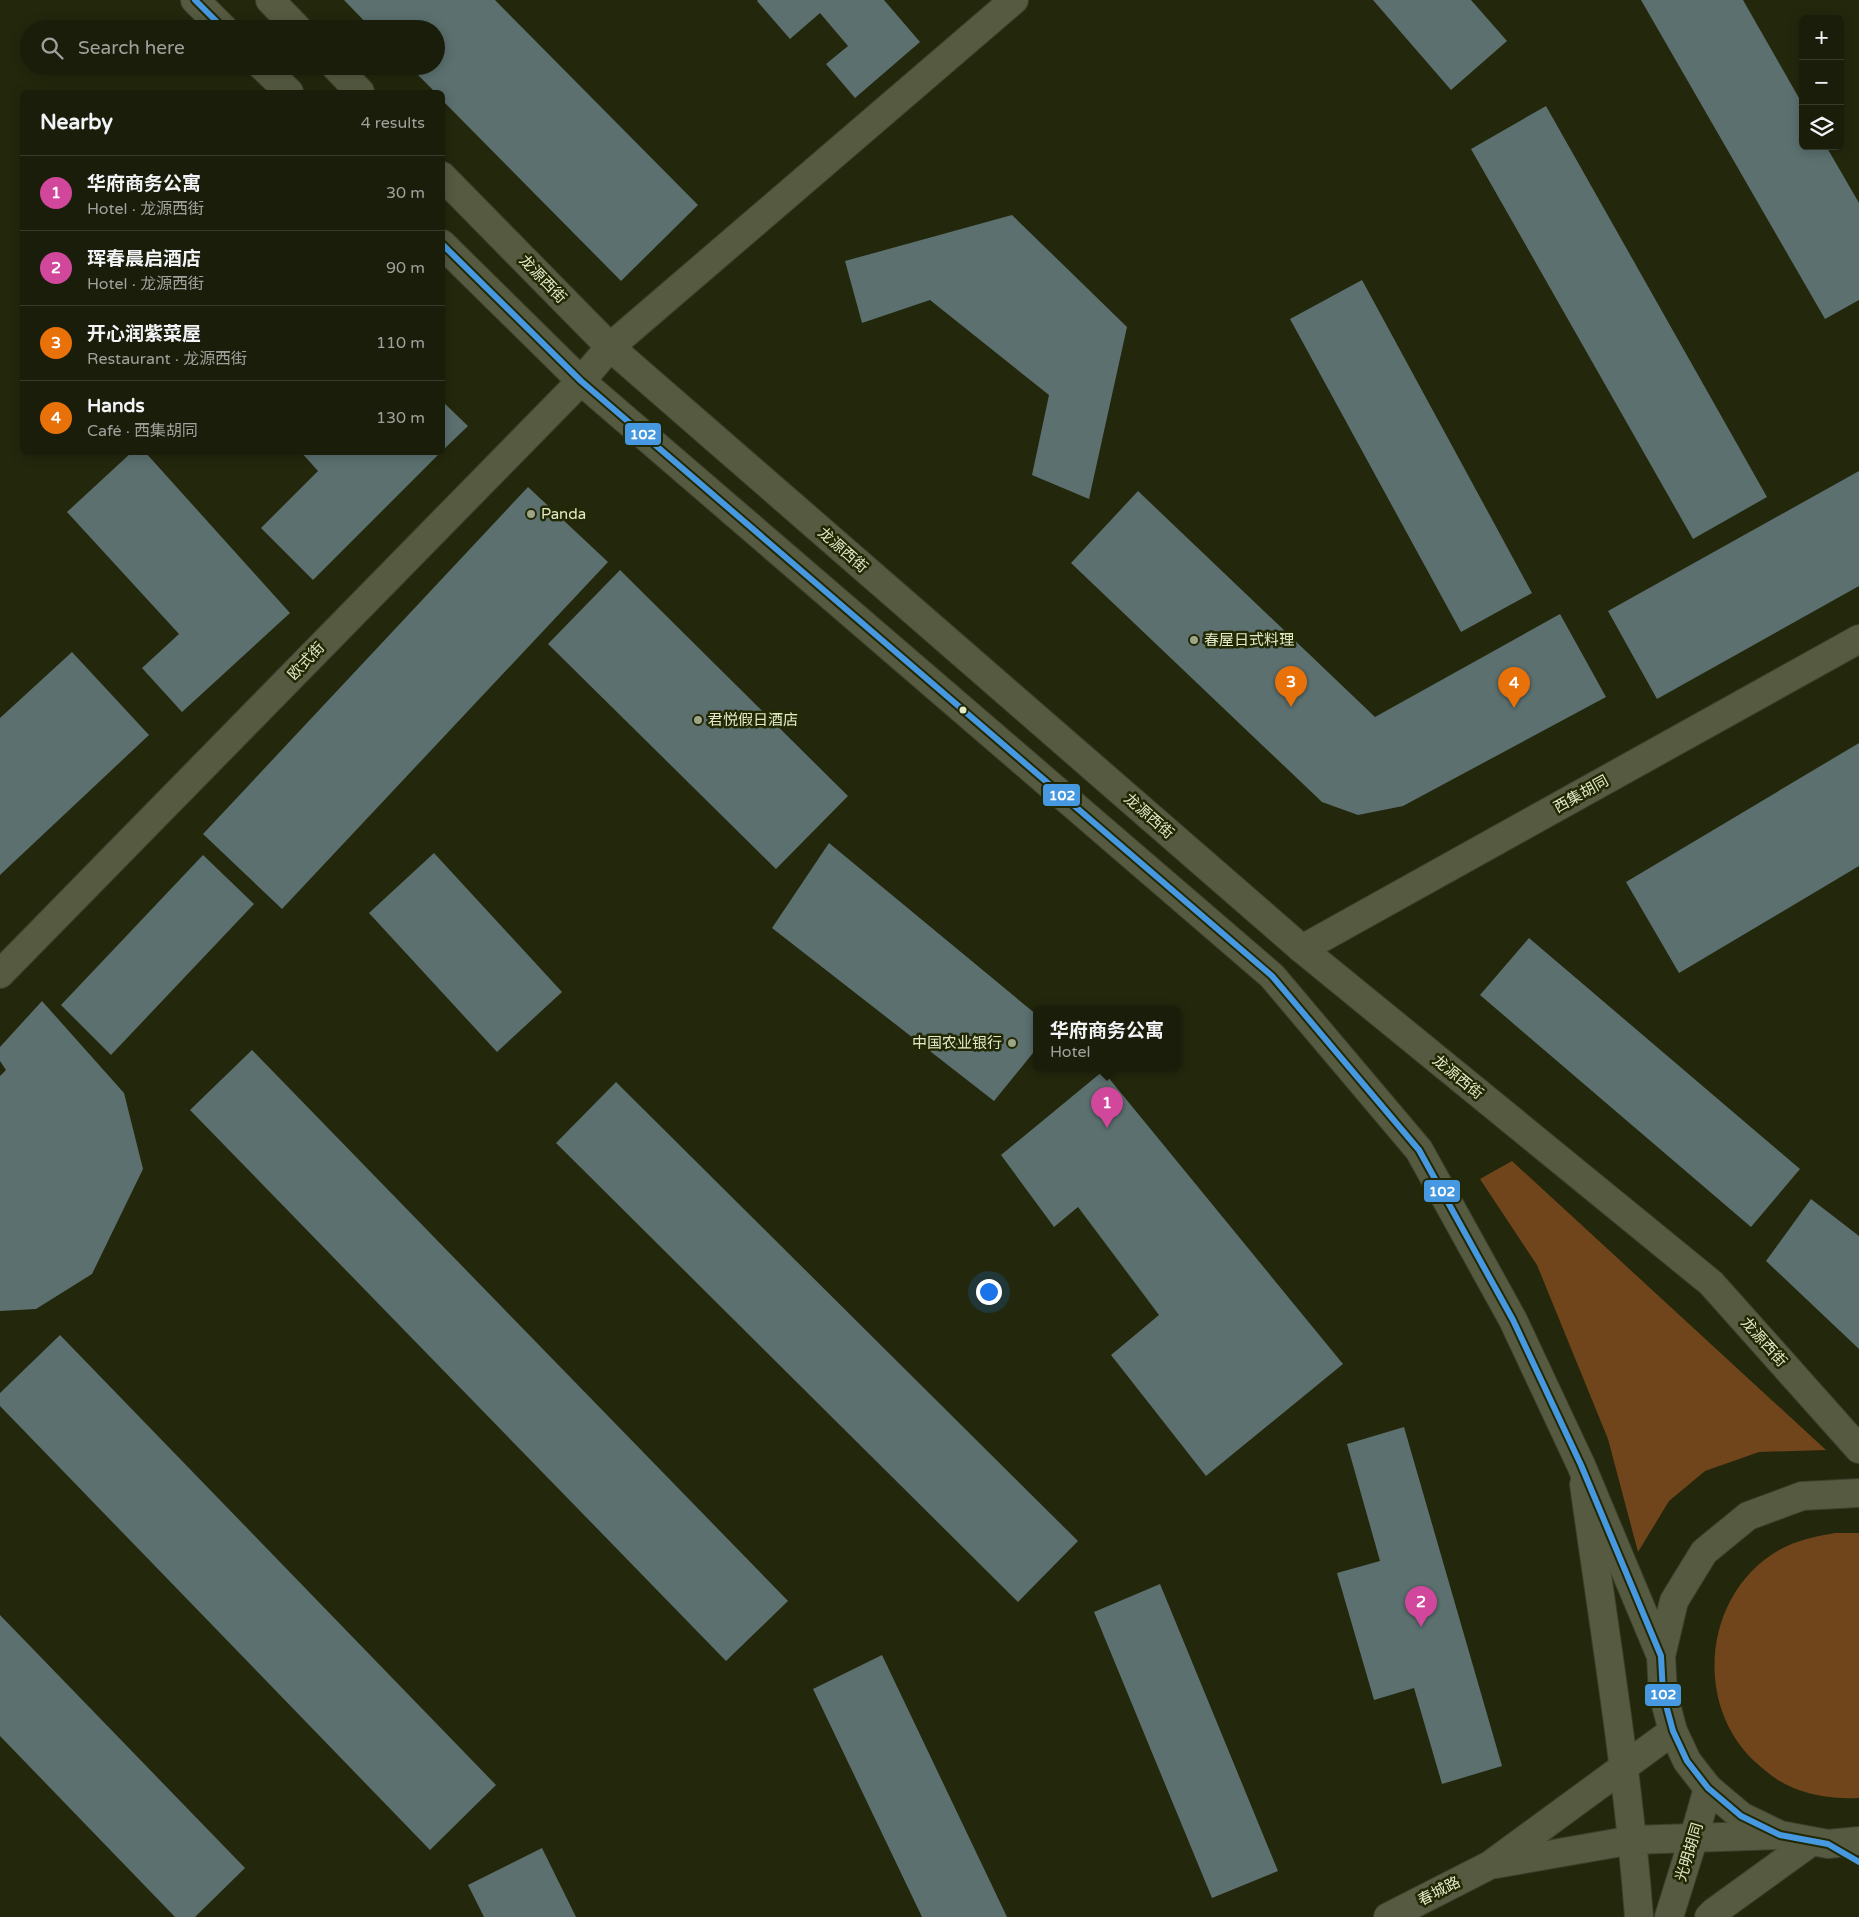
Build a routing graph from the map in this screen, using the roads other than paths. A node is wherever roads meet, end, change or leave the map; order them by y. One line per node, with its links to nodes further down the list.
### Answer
1 (195, 0): 4 (main road)
2 (270, 0): 5 (main road)
3 (1014, 0): 12 (main road, 欧式街)
4 (215, 20)
5 (289, 20)
6 (271, 75): 8 (main road)
7 (344, 75): 9 (main road)
8 (287, 90)
9 (358, 90)
10 (445, 179): 12 (main road, 龙源西街)
11 (445, 247): 13 (main road)
12 (610, 347): 13 (main road, 欧式街); 15 (main road, 龙源西街)
13 (581, 381): 16 (main road, 欧式街); 18 (main road)
14 (1859, 639): 15 (main road, 西集胡同)
15 (1302, 950): 17 (main road, 龙源西街)
16 (0, 974)
17 (1859, 1449)
18 (1581, 1465): 20 (main road); 22 (main road)
19 (1859, 1493): 20 (main road)
20 (1662, 1656): 21 (main road)
21 (1673, 1731): 22 (main road); 23 (main road)
22 (1624, 1766): 26 (main road); 30 (main road)
23 (1708, 1788): 24 (main road); 25 (main road, 光明胡同)
24 (1780, 1835): 25 (main road); 28 (main road)
25 (1694, 1837): 26 (main road); 33 (main road, 光明胡同)
26 (1633, 1840): 30 (main road); 32 (main road)
27 (1859, 1841): 28 (main road)
28 (1819, 1843): 29 (main road); 34 (main road)
29 (1859, 1862)
30 (1490, 1865): 31 (main road, 春城路)
31 (1388, 1917)
32 (1639, 1917)
33 (1669, 1917)
34 (1709, 1917)

